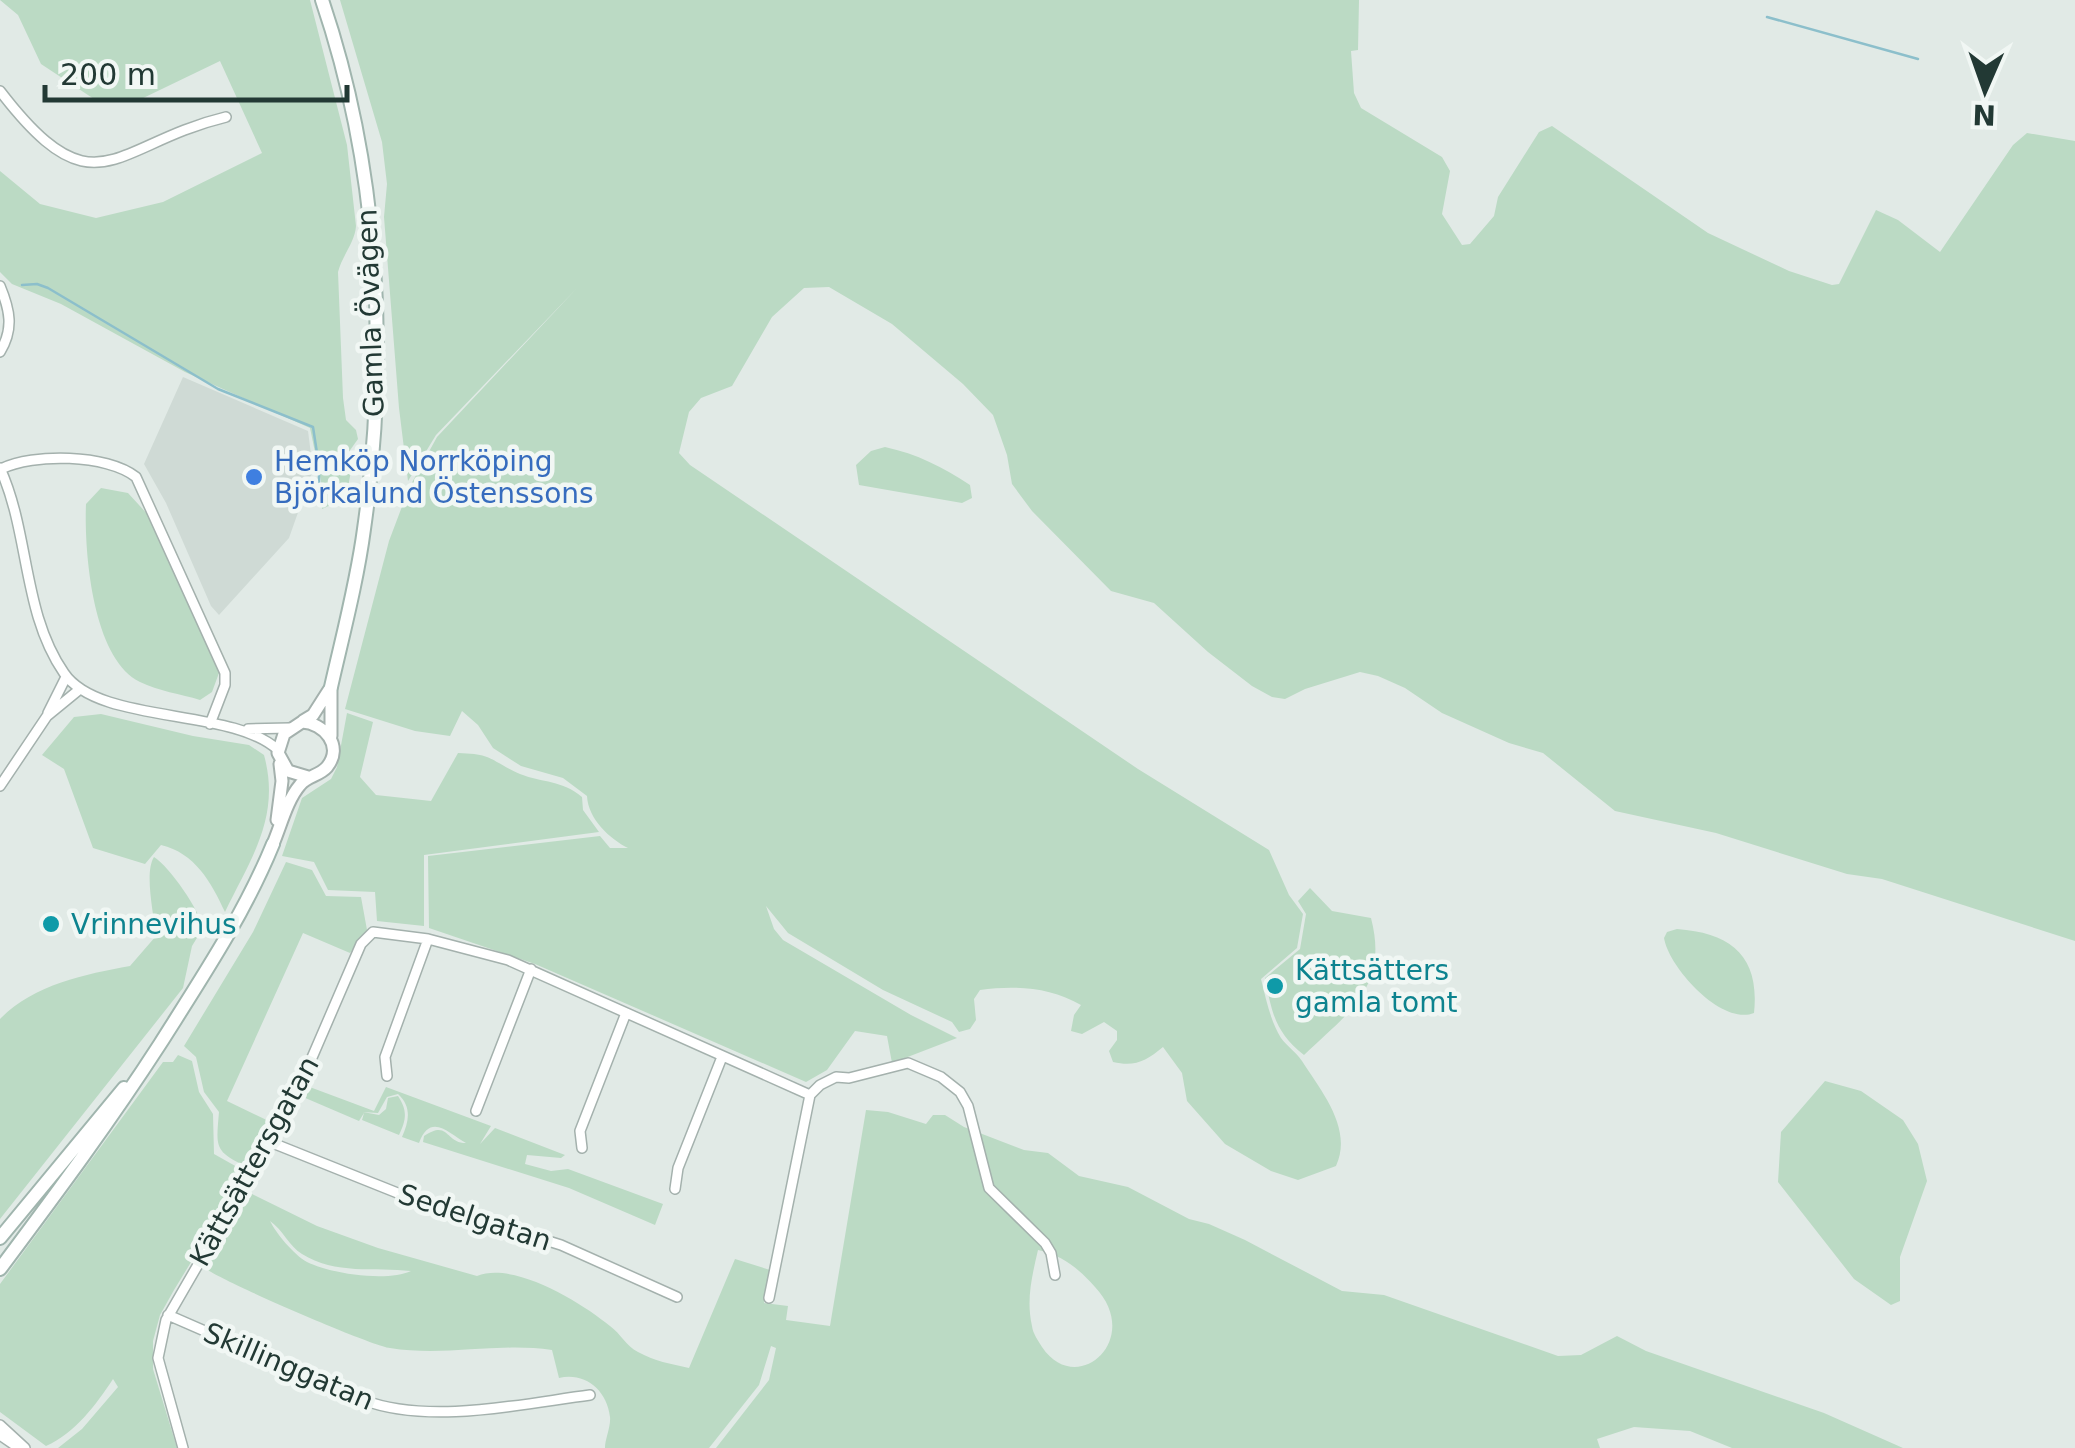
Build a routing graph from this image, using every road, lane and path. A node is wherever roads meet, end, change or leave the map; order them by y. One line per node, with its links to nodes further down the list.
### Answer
1 (322, 0): 8 (main road, Gamla Övägen)
2 (0, 91): 3 (street)
3 (226, 117)
4 (0, 286): 5 (street)
5 (0, 352)
6 (0, 468): 7 (street); 11 (street)
7 (66, 676): 9 (street); 10 (street)
8 (331, 686): 12 (street, Gamla Övägen); 14 (street, Gamla Övägen)
9 (80, 689): 10 (street); 11 (street)
10 (47, 716): 17 (street)
11 (210, 724): 13 (street)
12 (296, 725): 13 (street); 14 (street); 15 (street, Gamla Övägen)
13 (240, 729): 15 (street)
14 (330, 739): 16 (street, Gamla Övägen)
15 (279, 755): 16 (street); 18 (street, Gamla Övägen)
16 (308, 777): 18 (street, Gamla Övägen)
17 (0, 786)
18 (273, 844): 22 (main road, Gamla Övägen)
19 (428, 939): 20 (street, Kättsättersgatan); 24 (street); 27 (street, Kättsättersgatan)
20 (532, 969): 21 (street, Kättsättersgatan); 26 (street)
21 (626, 1013): 23 (street, Kättsättersgatan); 28 (street)
22 (153, 1056): 30 (main road, Gamla Övägen); 31 (main road, Gamla Övägen)
23 (722, 1057): 25 (street, Kättsättersgatan); 29 (street)
24 (387, 1076)
25 (810, 1095): 32 (street); 34 (street)
26 (476, 1111)
27 (270, 1142): 33 (street, Sedelgatan); 35 (street, Kättsättersgatan)
28 (582, 1148)
29 (675, 1188)
30 (0, 1238)
31 (0, 1269)
32 (1055, 1275)
33 (677, 1297)
34 (770, 1298)
35 (168, 1315): 36 (street, Skillinggatan); 40 (street, Kättsättersgatan)
36 (590, 1395)
37 (0, 1426): 39 (street)
38 (0, 1436): 39 (street)
39 (22, 1448)
40 (183, 1448)

